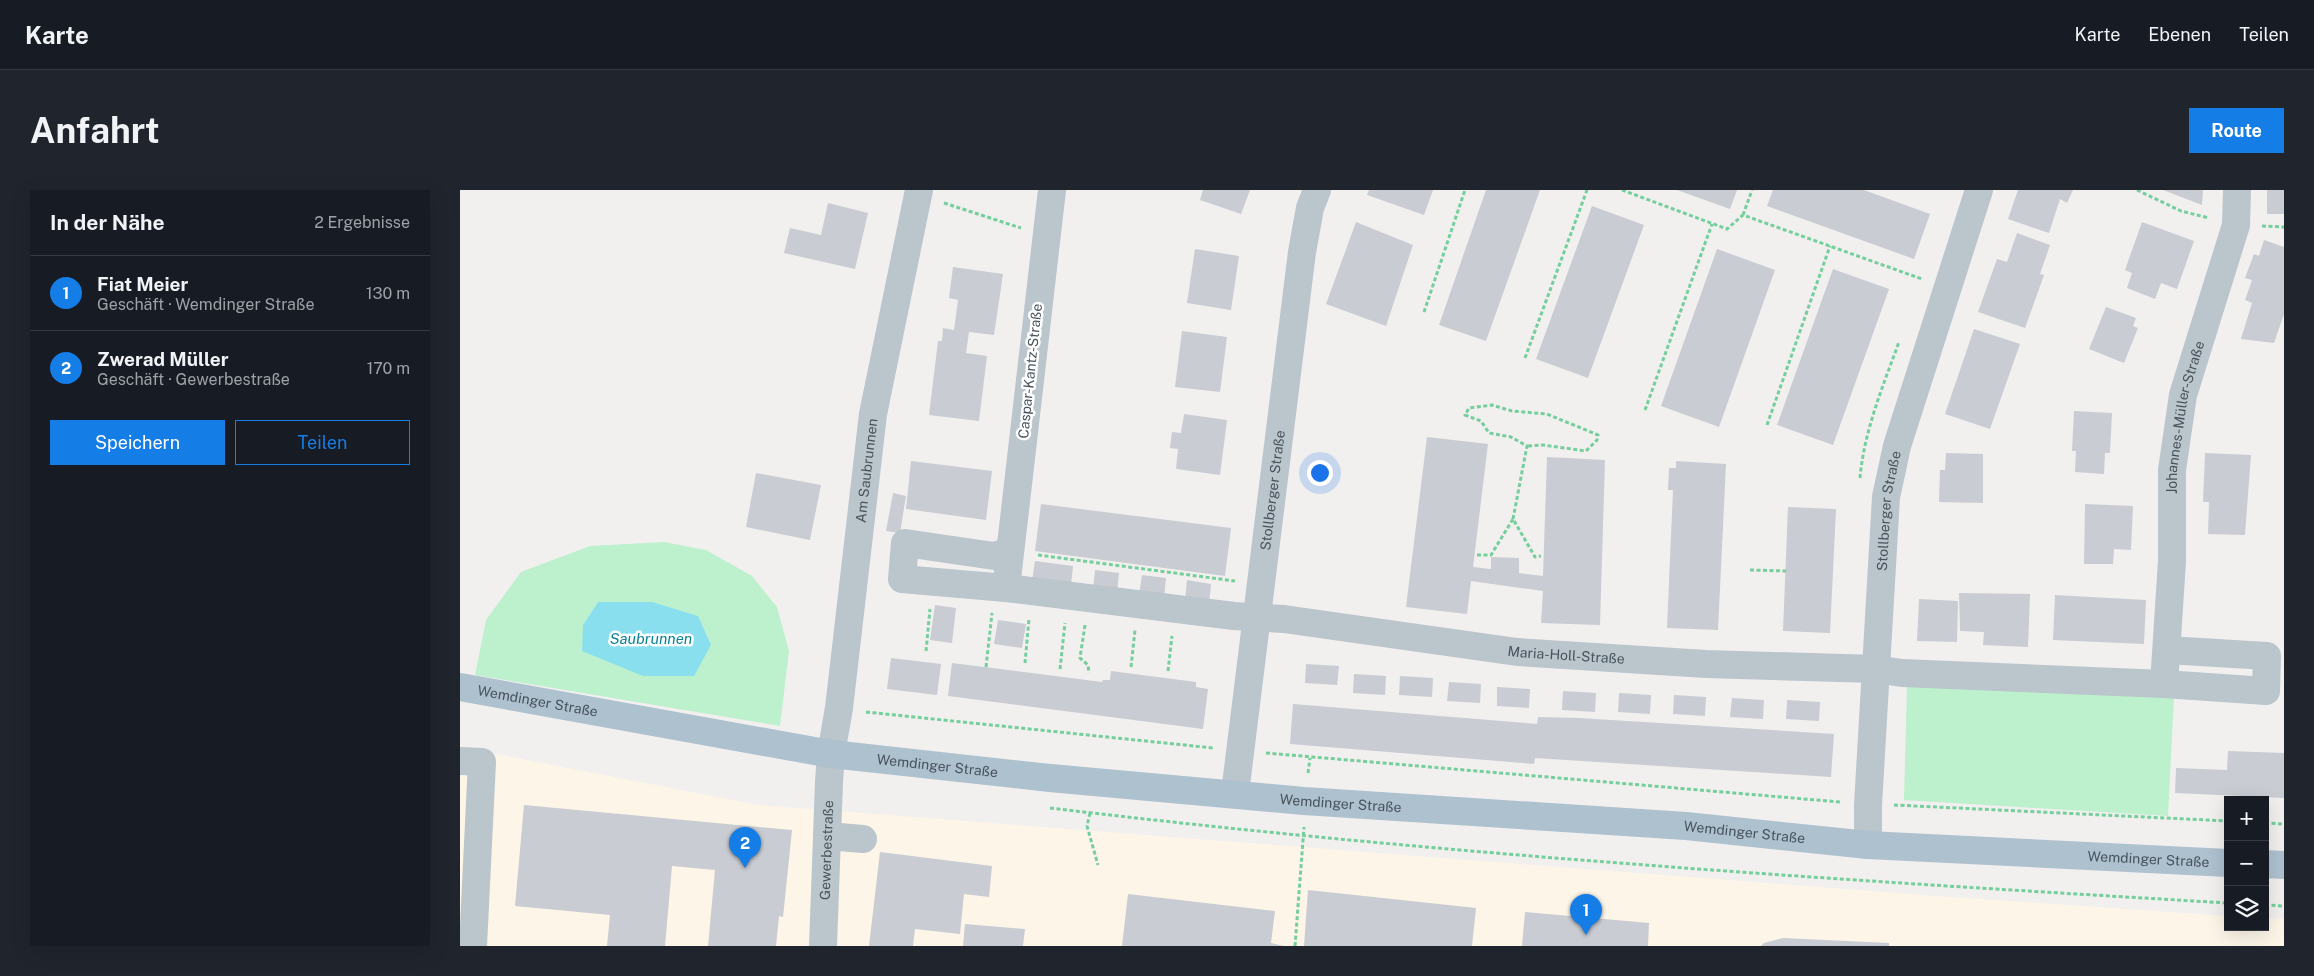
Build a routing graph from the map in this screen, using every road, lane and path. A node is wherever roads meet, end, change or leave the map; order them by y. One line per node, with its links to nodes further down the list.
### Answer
1 (1052, 190): 12 (street, Caspar-Kantz-Straße)
2 (1317, 190): 32 (street, Stollberger Straße)
3 (1465, 190): 15 (path)
4 (1587, 190): 16 (path)
5 (1622, 190): 11 (path)
6 (1752, 190): 10 (path)
7 (1979, 190): 39 (street, Stollberger Straße)
8 (2237, 190): 34 (street, Johannes-Müller-Straße)
9 (919, 192): 12 (path); 44 (street, Am Saubrunnen)
10 (1743, 215): 11 (path); 13 (path)
11 (1712, 224): 17 (path)
12 (1046, 236): 21 (street, Caspar-Kantz-Straße)
13 (1830, 246): 14 (path); 18 (path)
14 (1923, 279)
15 (1424, 312)
16 (1525, 358)
17 (1646, 410)
18 (1767, 425)
19 (1527, 446): 19 (path); 20 (path)
20 (1513, 519): 22 (path); 23 (path)
21 (1010, 551): 26 (street); 27 (path); 28 (street, Caspar-Kantz-Straße)
22 (1477, 555)
23 (1541, 556)
24 (1750, 570): 25 (path)
25 (1786, 571)
26 (933, 581): 28 (street); 33 (path)
27 (1238, 581)
28 (1011, 589): 29 (street); 35 (path); 37 (path)
29 (1079, 597): 30 (street); 38 (path); 41 (path)
30 (1138, 604): 31 (street); 36 (path)
31 (1175, 609): 32 (street); 40 (path)
32 (1258, 617): 39 (street, Maria-Holl-Straße); 45 (street, Stollberger Straße)
33 (926, 650)
34 (2167, 650): 42 (street, Johannes-Müller-Straße); 42 (street)
35 (1025, 663)
36 (1131, 666)
37 (986, 668)
38 (1060, 670)
39 (1875, 670): 42 (street); 52 (street, Stollberger Straße)
40 (1168, 671)
41 (1089, 673)
42 (2164, 684)
43 (460, 686): 46 (main road, Wemdinger Straße)
44 (839, 708): 45 (path); 46 (street, Am Saubrunnen)
45 (1240, 749): 47 (path); 49 (street, Stollberger Straße)
46 (831, 754): 49 (main road, Wemdinger Straße); 58 (street, Gewerbestraße)
47 (1310, 758): 51 (path); 52 (path)
48 (461, 761): 67 (street)
49 (1235, 793): 51 (main road, Wemdinger Straße)
50 (1896, 796): 53 (path)
51 (1304, 801): 60 (main road, Wemdinger Straße); 69 (path)
52 (1868, 805): 53 (path); 60 (street, Stollberger Straße)
53 (1896, 805): 55 (path)
54 (1090, 813): 62 (path)
55 (2224, 821)
56 (2269, 823): 57 (path)
57 (2284, 824)
58 (827, 836): 59 (street); 68 (street, Gewerbestraße)
59 (863, 840)
60 (1868, 845): 61 (main road, Wemdinger Straße)
61 (2224, 863)
62 (1098, 864)
63 (2269, 864): 64 (main road)
64 (2284, 865)
65 (2269, 905): 66 (path)
66 (2284, 906)
67 (473, 946)
68 (823, 946)
69 (1296, 946)

